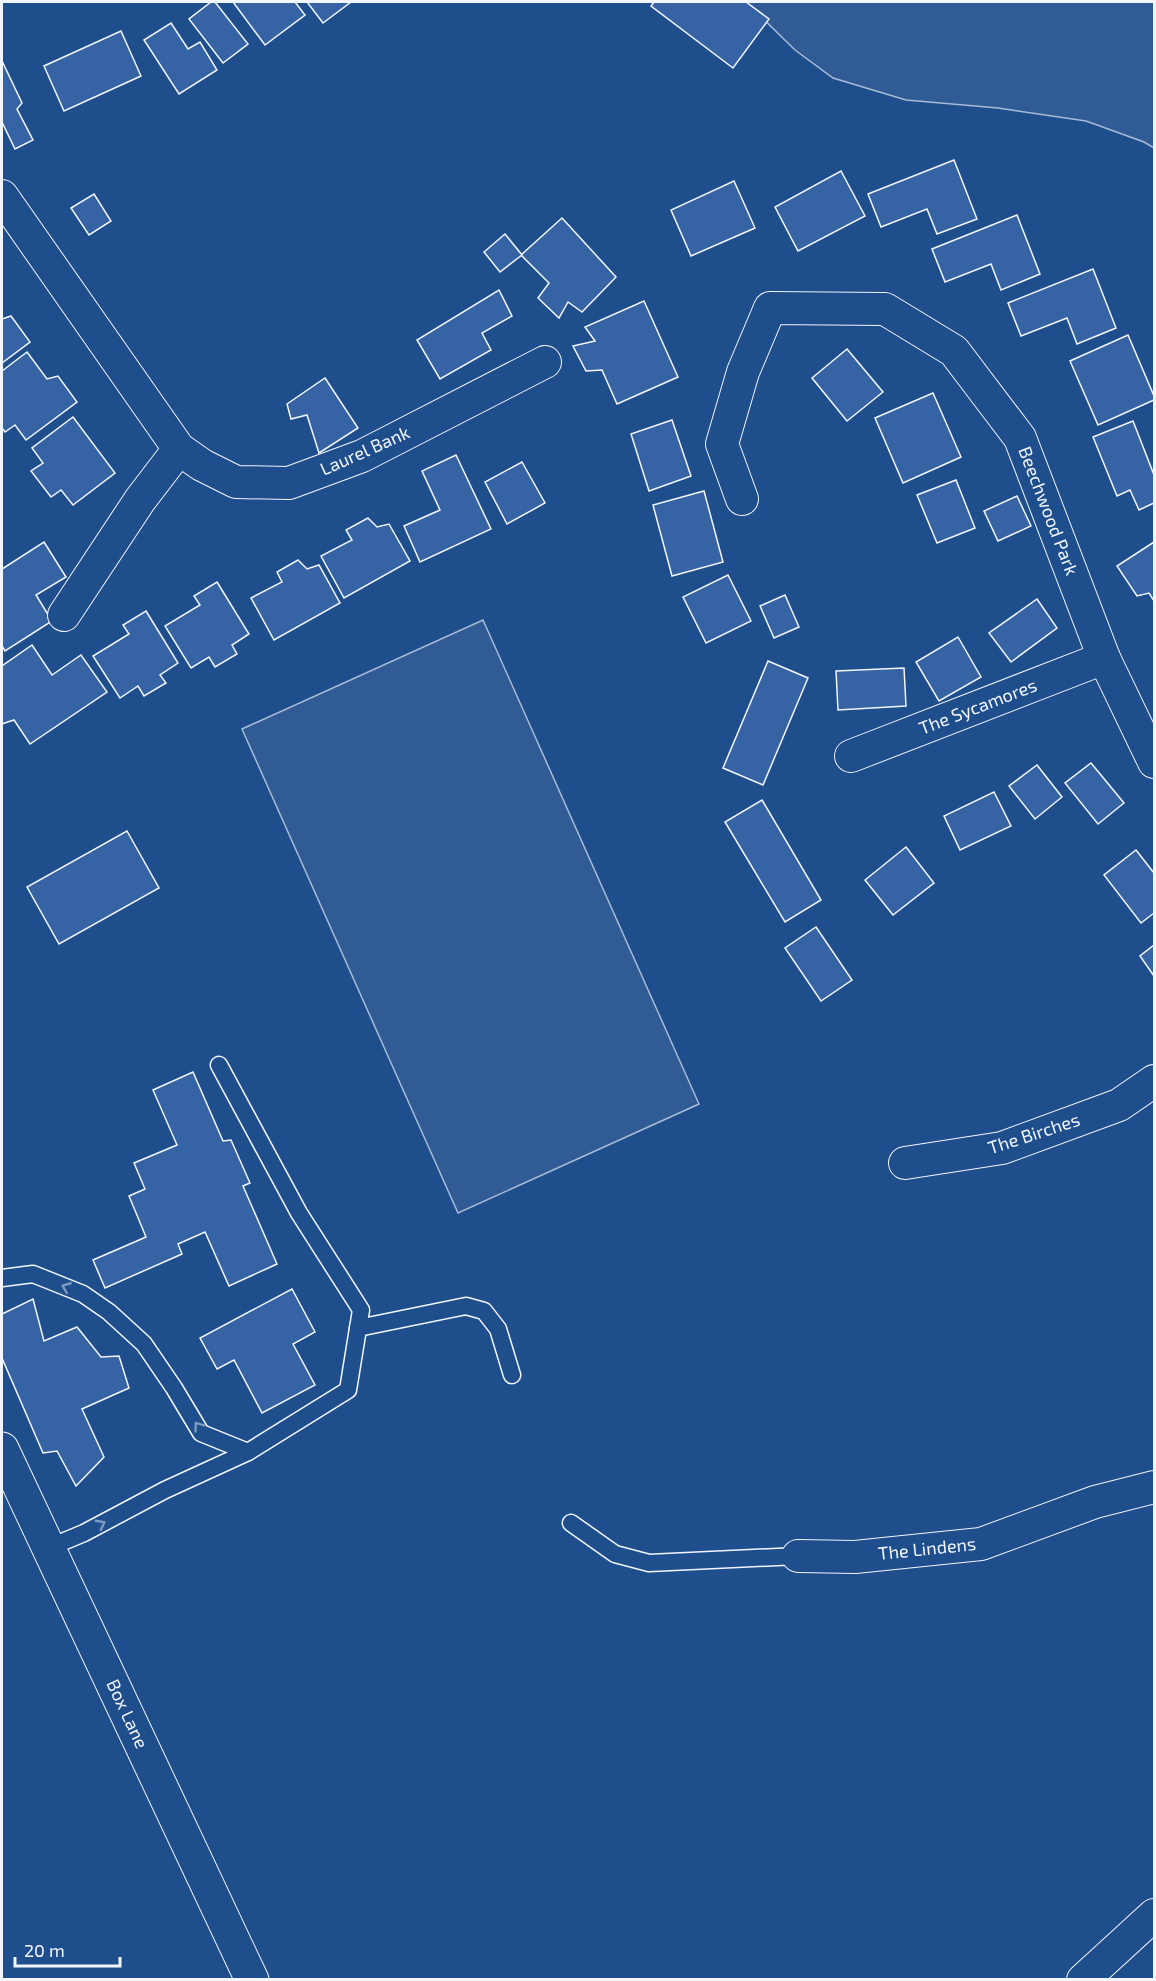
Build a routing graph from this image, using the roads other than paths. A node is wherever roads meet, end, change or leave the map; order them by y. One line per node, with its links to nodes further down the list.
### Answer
1 (2, 196): 3 (street, Laurel Bank)
2 (545, 362): 3 (street, Laurel Bank)
3 (179, 449): 5 (street)
4 (742, 499): 6 (street, Beechwood Park)
5 (64, 615)
6 (1104, 658): 7 (street, The Sycamores); 8 (street, Beechwood Park)
7 (851, 756)
8 (1155, 762)
9 (219, 1065): 13 (lane)
10 (1155, 1081): 11 (street, The Birches)
11 (905, 1163)
12 (2, 1278): 16 (lane, one-way to 12)
13 (358, 1328): 14 (lane); 16 (lane)
14 (512, 1375)
15 (2, 1449): 19 (main road, Box Lane)
16 (248, 1452): 19 (lane, one-way to 16)
17 (1155, 1487): 20 (street, The Lindens)
18 (571, 1523): 20 (lane)
19 (48, 1548): 22 (main road, Box Lane)
20 (798, 1556)
21 (1155, 1915): 23 (street)
22 (252, 1980)
23 (1083, 1980)

